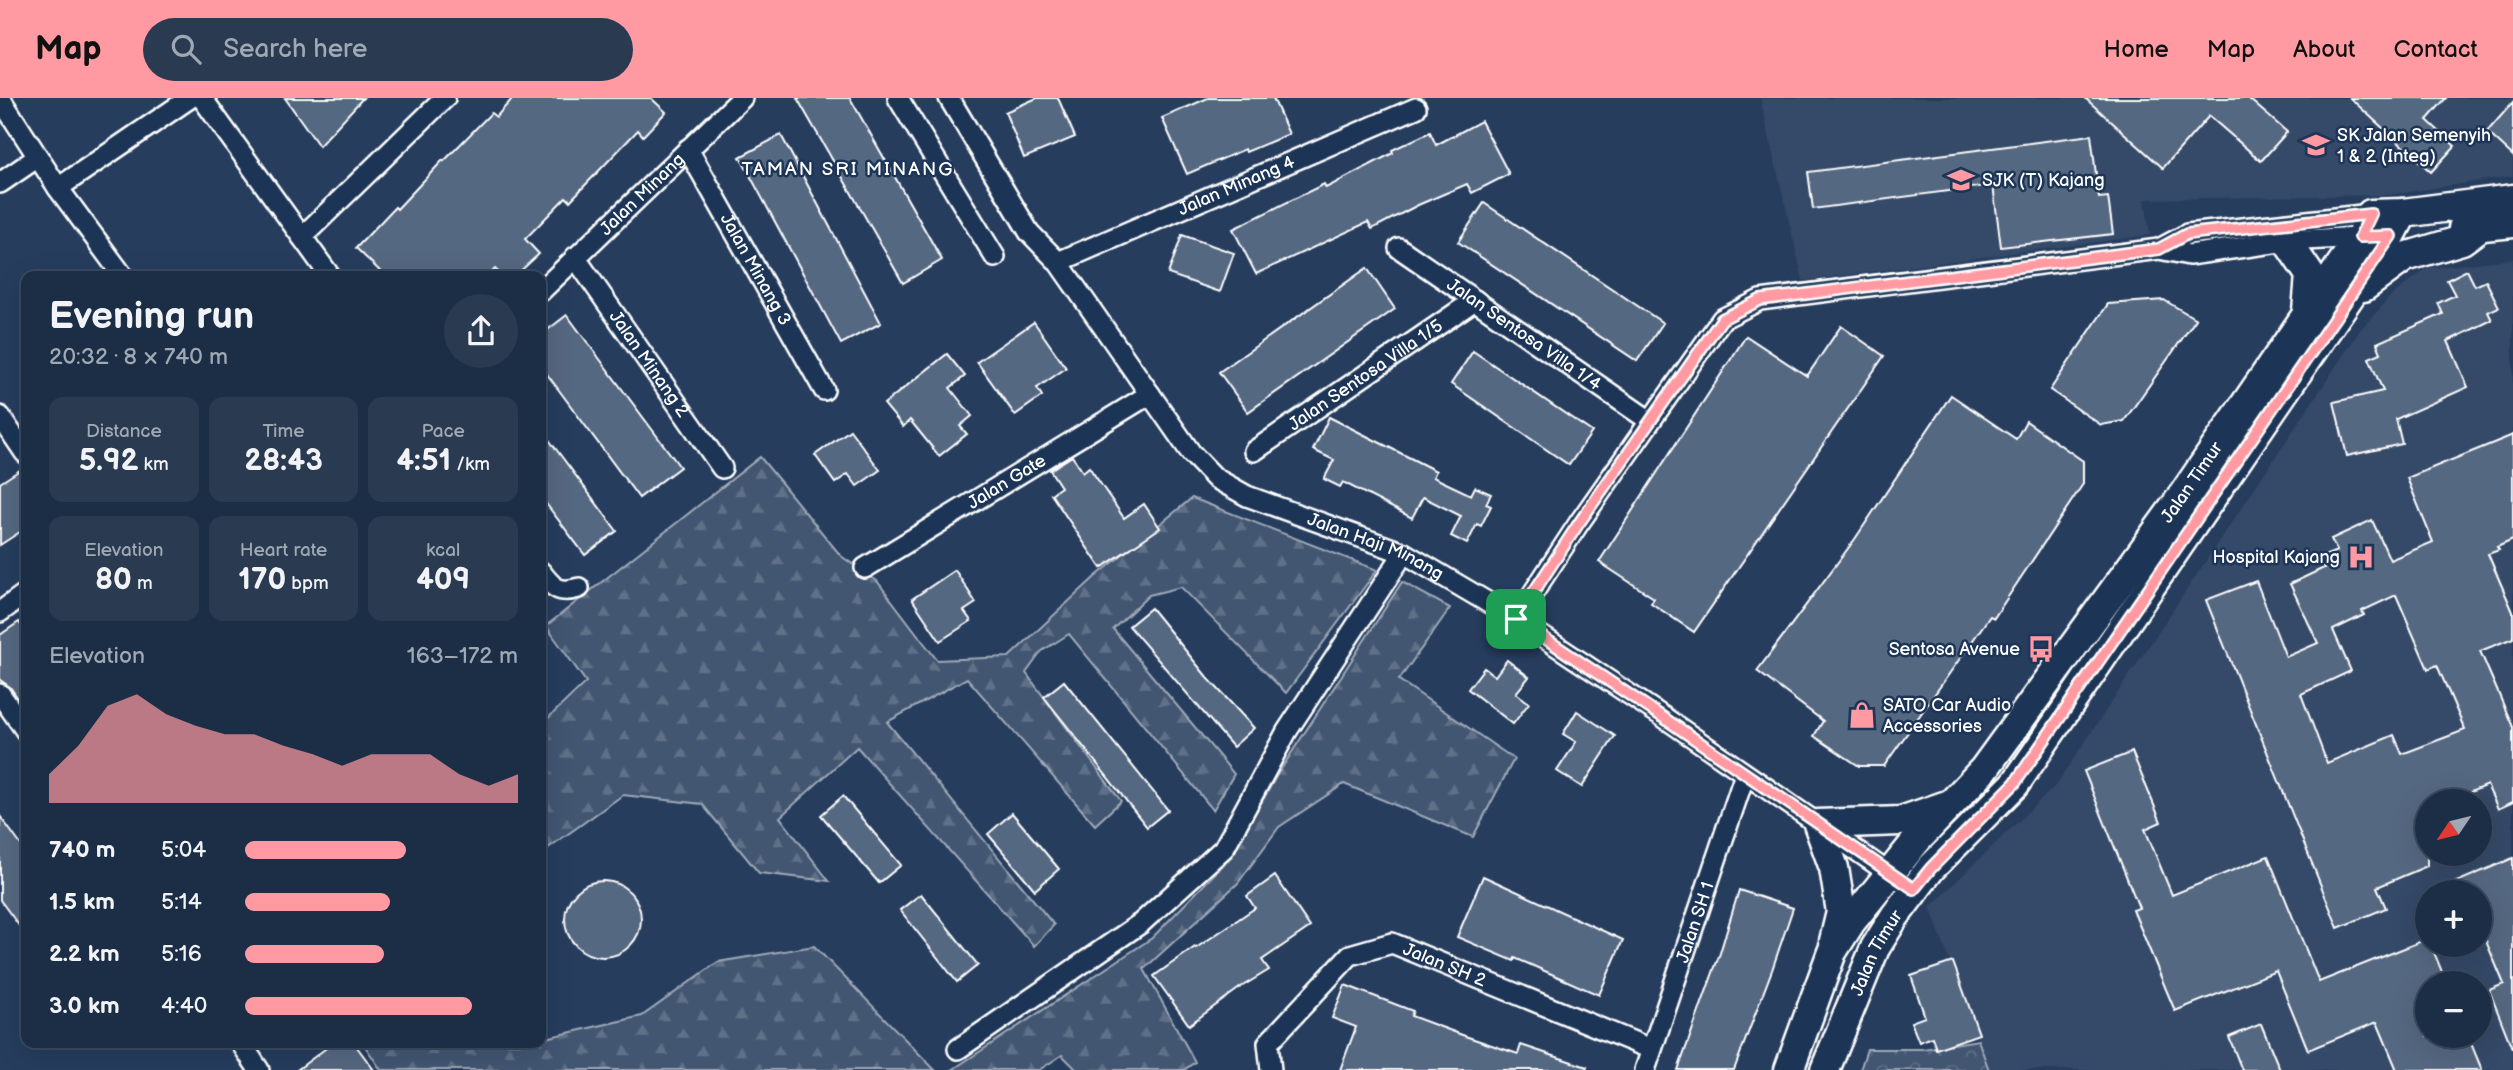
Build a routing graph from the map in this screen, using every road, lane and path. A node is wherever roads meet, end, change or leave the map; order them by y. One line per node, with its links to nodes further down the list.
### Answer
1 (0, 98): 10 (street)
2 (190, 98): 12 (street)
3 (202, 98): 18 (street)
4 (445, 98): 18 (street)
5 (742, 98): 9 (street, Jalan Minang)
6 (898, 98): 23 (street)
7 (949, 98): 24 (street, Jalan Haji Minang)
8 (1416, 108): 24 (street, Jalan Minang 4)
9 (688, 149): 22 (street, Jalan Minang); 31 (street, Jalan Minang 3)
10 (37, 157): 11 (street); 12 (street)
11 (0, 183)
12 (58, 188): 25 (street)
13 (2513, 200): 15 (main road)
14 (2513, 223): 17 (main road)
15 (2397, 225): 16 (main road); 17 (main road); 29 (main road, Jalan Timur)
16 (2365, 226): 19 (street); 21 (street); 30 (main road, Jalan Timur)
17 (2481, 226): 29 (main road)
18 (302, 237): 26 (street)
19 (2287, 241): 21 (street); 30 (main road)
20 (1399, 248): 28 (street, Jalan Sentosa Villa 1/4)
21 (2159, 249): 34 (street)
22 (575, 257): 27 (street, Jalan Minang); 37 (street, Jalan Minang 2)
23 (995, 257)
24 (1058, 262): 32 (street, Jalan Haji Minang)
25 (119, 271)
26 (326, 271)
27 (546, 286)
28 (1475, 300): 34 (street, Jalan Sentosa Villa 1/4); 36 (street, Jalan Sentosa Villa 1/5)
29 (2347, 300): 51 (main road, Jalan Timur)
30 (2307, 314): 48 (main road, Jalan Timur)
31 (824, 390)
32 (1150, 394): 38 (street, Jalan Haji Minang); 39 (street, Jalan Gate)
33 (0, 416): 35 (street)
34 (1650, 421): 44 (street)
35 (21, 447)
36 (1254, 451)
37 (722, 468)
38 (1404, 553): 44 (street, Jalan Haji Minang); 54 (street)
39 (865, 568)
40 (546, 579): 41 (street)
41 (579, 588)
42 (21, 597): 43 (street)
43 (0, 612)
44 (1516, 619): 47 (street, Jalan Haji Minang)
45 (0, 694): 46 (street)
46 (21, 724)
47 (1745, 774): 49 (street, Jalan Haji Minang); 55 (street, Jalan SH 1)
48 (1953, 803): 49 (main road); 50 (main road, Jalan Timur)
49 (1818, 824): 50 (street, Jalan Haji Minang); 52 (main road)
50 (1888, 873): 51 (street, Jalan Haji Minang); 52 (main road, Jalan Timur)
51 (1914, 889): 60 (main road, Jalan Timur)
52 (1832, 952): 59 (main road, Jalan Timur)
53 (244, 1048): 56 (street)
54 (958, 1049)
55 (1651, 1049): 57 (street, Jalan SH 2); 58 (street, Jalan SH 1)
56 (259, 1070)
57 (1270, 1070)
58 (1645, 1070)
59 (1789, 1070)
60 (1825, 1070)

